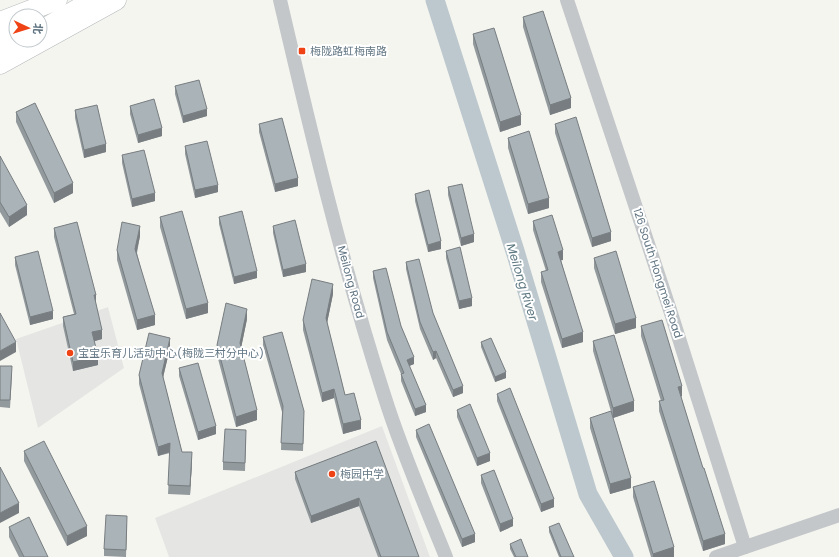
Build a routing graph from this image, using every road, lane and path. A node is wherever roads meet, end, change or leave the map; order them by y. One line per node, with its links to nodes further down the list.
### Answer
1 (29, 0): 12 (main road)
2 (57, 0): 13 (highway)
3 (64, 0): 10 (highway)
4 (69, 0): 11 (main road)
5 (91, 0): 14 (main road)
6 (116, 0): 15 (highway)
7 (122, 0): 16 (main road)
8 (280, 0): 19 (street, Meilong Road)
9 (566, 0): 18 (street, 126 South Hongmei Road)
10 (48, 10)
11 (48, 11)
12 (0, 17)
13 (0, 22)
14 (48, 25)
15 (0, 64)
16 (0, 73)
17 (839, 515): 18 (street)
18 (745, 547): 20 (street)
19 (446, 557)
20 (716, 557)

